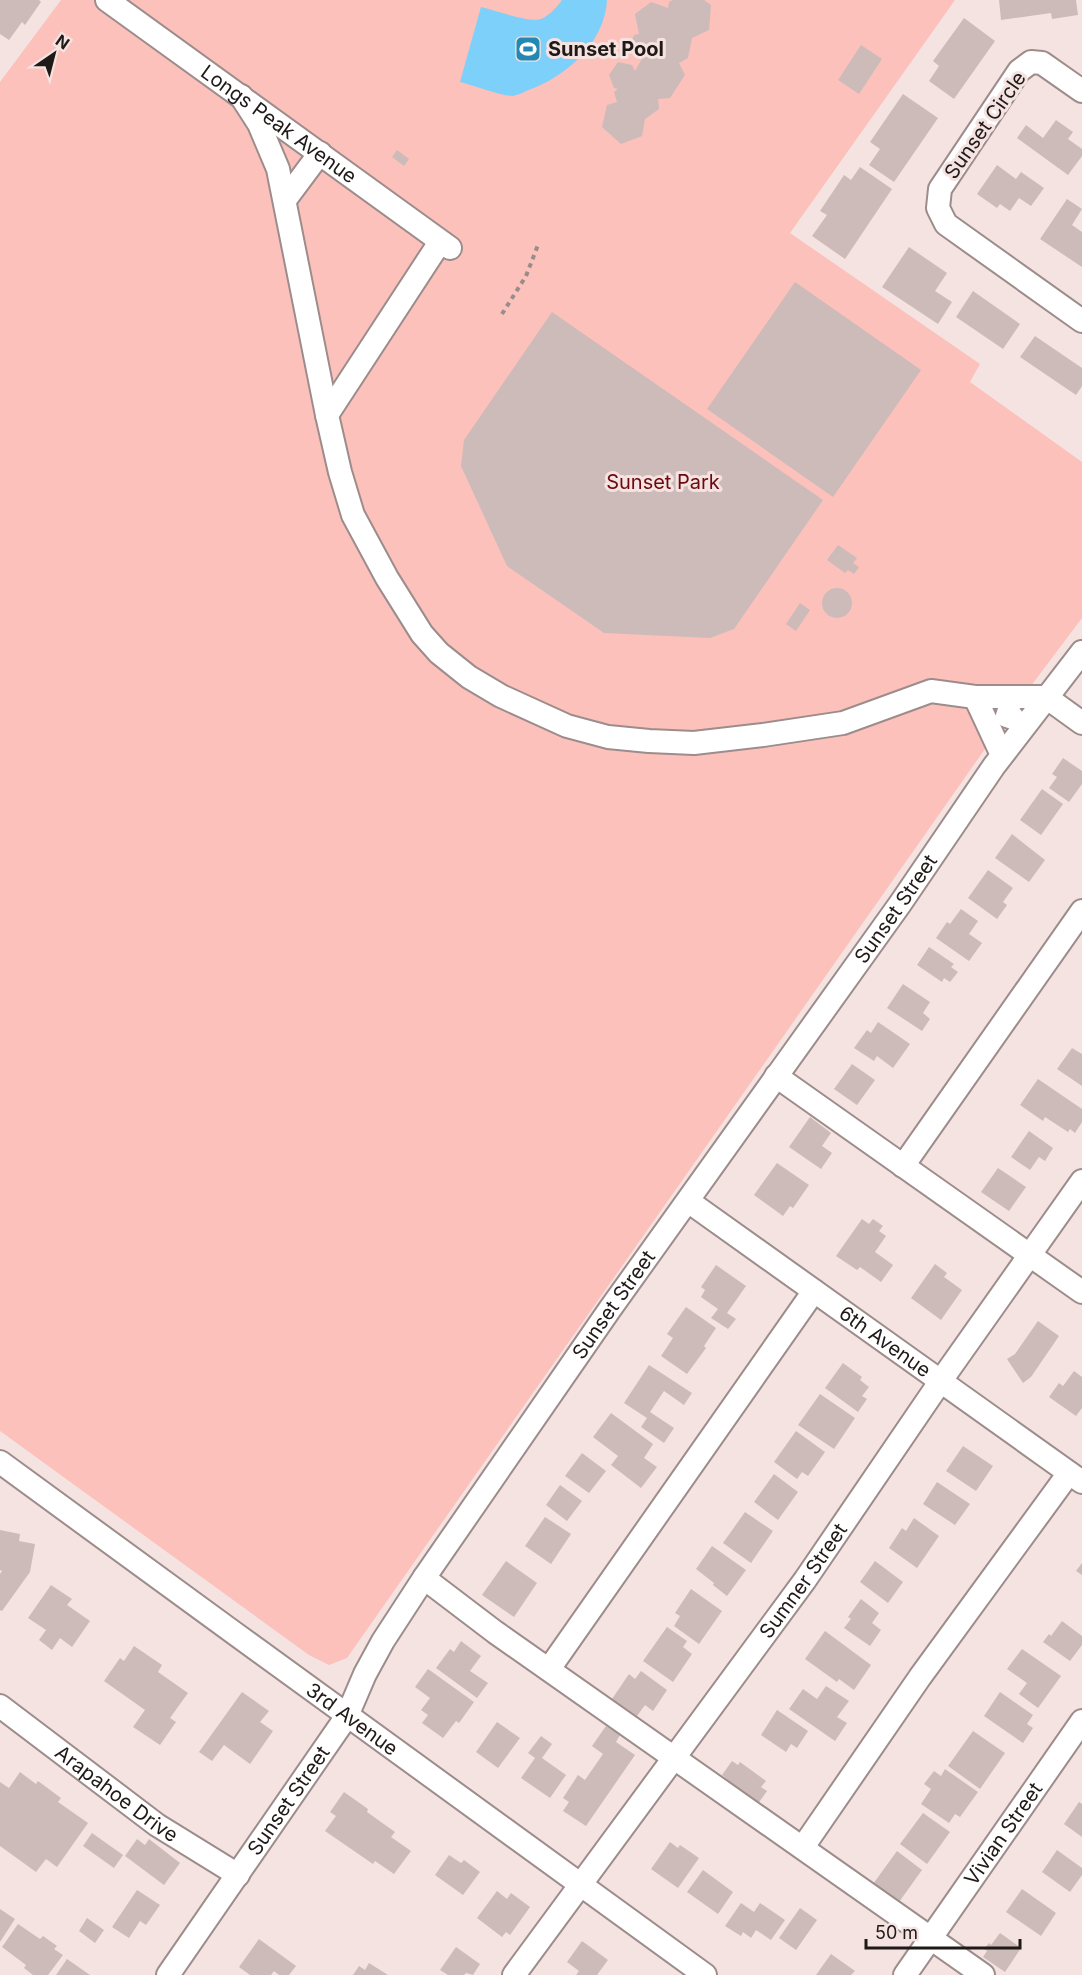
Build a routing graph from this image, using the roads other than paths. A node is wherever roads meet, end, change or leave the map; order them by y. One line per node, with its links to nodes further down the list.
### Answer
1 (107, 0): 3 (street, Longs Peak Avenue)
2 (1082, 91): 6 (street, Sunset Circle)
3 (241, 96): 4 (street, Longs Peak Avenue); 5 (street)
4 (320, 153): 5 (street); 7 (street, Longs Peak Avenue)
5 (285, 200): 7 (street)
6 (1082, 321)
7 (327, 415): 9 (street)
8 (1082, 652): 10 (street, Sunset Street)
9 (975, 697): 10 (street); 12 (street)
10 (1046, 698): 11 (street); 12 (street, Sunset Street)
11 (1082, 723)
12 (1002, 755): 14 (street, Sunset Street)
13 (1082, 911): 15 (street)
14 (776, 1076): 15 (street); 17 (street, Sunset Street)
15 (903, 1166): 18 (street)
16 (1082, 1181): 18 (street, Sumner Street)
17 (688, 1201): 19 (street, 6th Avenue); 24 (street, Sunset Street)
18 (1030, 1255): 20 (street); 21 (street, Sumner Street)
19 (814, 1291): 21 (street, 6th Avenue); 25 (street)
20 (1082, 1292)
21 (940, 1382): 23 (street, 6th Avenue); 29 (street, Sumner Street)
22 (0, 1462): 27 (street, 3rd Avenue)
23 (1075, 1478): 30 (street)
24 (424, 1578): 25 (street); 27 (street, Sunset Street)
25 (549, 1669): 29 (street)
26 (0, 1706): 31 (street, Arapahoe Drive)
27 (347, 1716): 31 (street, Sunset Street); 32 (street, 3rd Avenue)
28 (1082, 1721): 33 (street, Vivian Street)
29 (676, 1757): 30 (street); 32 (street, Sumner Street)
30 (803, 1847): 33 (street)
31 (238, 1875): 34 (street, Sunset Street)
32 (580, 1886): 35 (street, Sumner Street); 36 (street, 3rd Avenue)
33 (932, 1938): 37 (street, Vivian Street); 38 (street)
34 (180, 1971)
35 (514, 1975)
36 (705, 1975)
37 (905, 1975)
38 (983, 1975)

